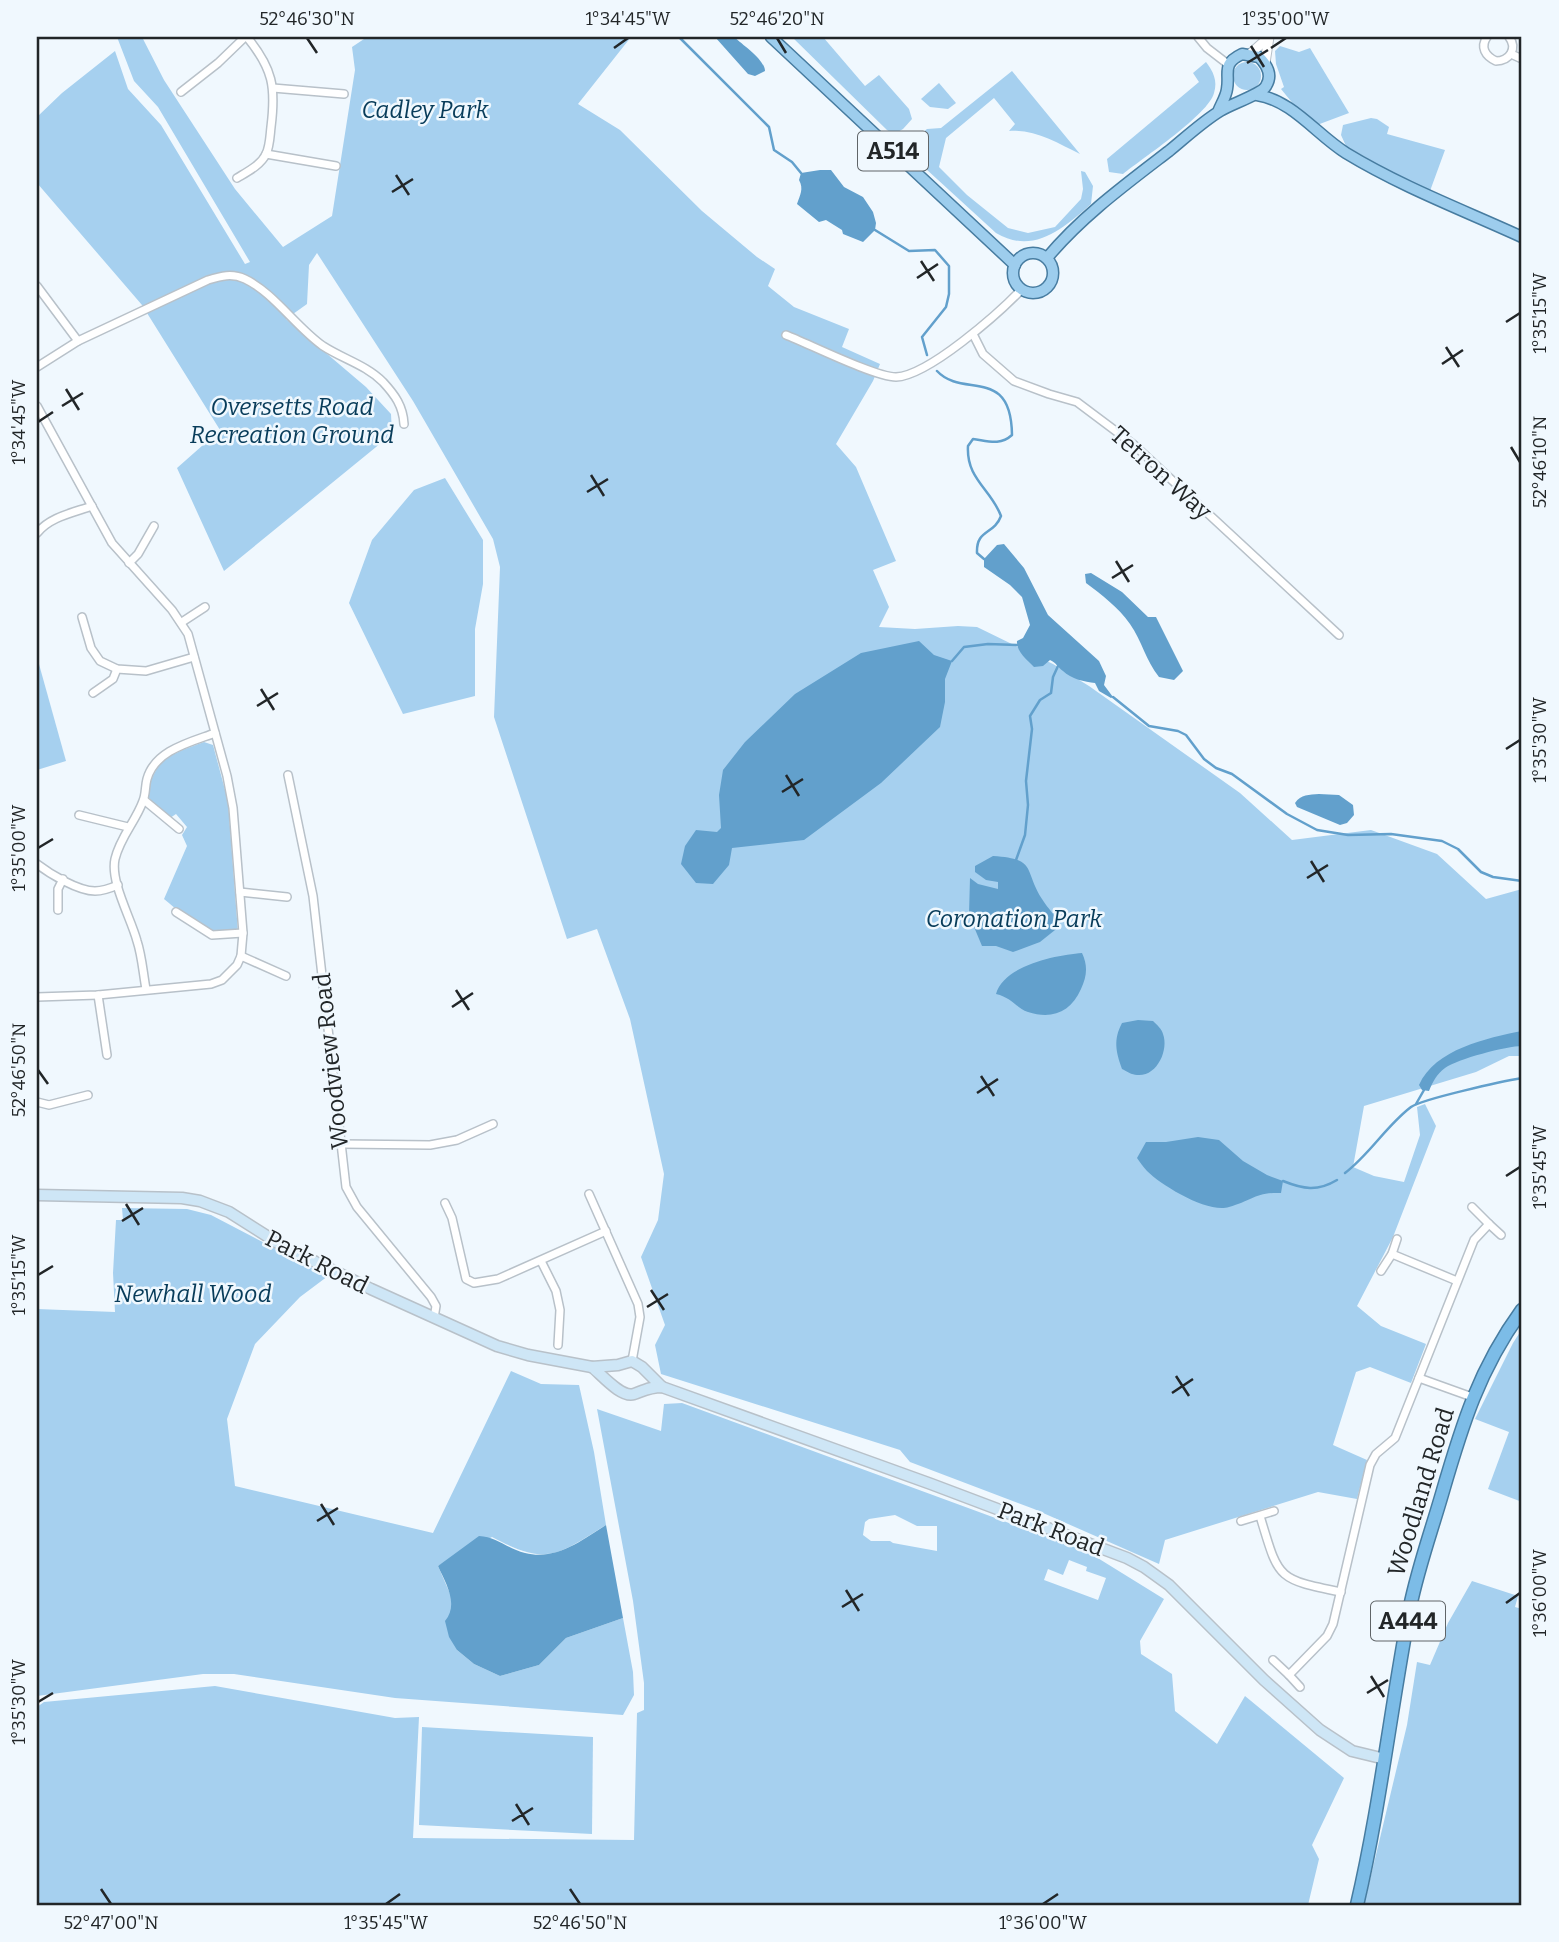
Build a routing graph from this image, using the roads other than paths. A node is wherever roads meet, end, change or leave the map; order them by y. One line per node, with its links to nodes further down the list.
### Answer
1 (246, 37): 14 (street); 15 (street)
2 (771, 37): 25 (main road, A514)
3 (1198, 37): 11 (street)
4 (1269, 37): 7 (street); 10 (street)
5 (1509, 37): 8 (street)
6 (1484, 38): 8 (street)
7 (1250, 54): 10 (main road); 11 (main road)
8 (1511, 54): 9 (street)
9 (1522, 59)
10 (1265, 63): 12 (main road)
11 (1229, 65): 13 (main road)
12 (1269, 78): 17 (main road); 18 (main road)
13 (1228, 84): 17 (main road); 19 (main road)
14 (273, 88): 16 (street); 20 (street)
15 (181, 92)
16 (344, 94)
17 (1251, 96): 18 (main road); 19 (main road)
18 (1284, 105): 23 (main road)
19 (1218, 112): 24 (main road)
20 (266, 154): 21 (street); 22 (street)
21 (336, 166)
22 (237, 178)
23 (1522, 237)
24 (1047, 258): 25 (main road); 27 (main road)
25 (1015, 265): 27 (main road)
26 (37, 286): 30 (street)
27 (1022, 289): 28 (street)
28 (973, 334): 29 (street); 41 (street, Tetron Way)
29 (786, 335)
30 (78, 341): 31 (street); 33 (street)
31 (37, 367)
32 (37, 405): 34 (street)
33 (404, 424)
34 (92, 506): 36 (street); 37 (street)
35 (154, 526): 37 (street)
36 (37, 533)
37 (129, 562): 40 (street)
38 (205, 607): 40 (street)
39 (82, 617): 43 (street)
40 (181, 622): 42 (street)
41 (1339, 635)
42 (194, 657): 43 (street); 45 (street)
43 (117, 669): 44 (street)
44 (93, 692)
45 (215, 733): 47 (street); 54 (street)
46 (288, 775): 68 (street, Woodview Road)
47 (144, 800): 49 (street); 50 (street)
48 (79, 815): 49 (street)
49 (128, 827): 53 (street)
50 (179, 829)
51 (37, 864): 52 (street)
52 (62, 879): 53 (street); 56 (street)
53 (118, 885): 61 (street)
54 (240, 892): 55 (street); 58 (street)
55 (287, 897)
56 (58, 910)
57 (176, 912): 58 (street)
58 (243, 933): 59 (street)
59 (241, 956): 60 (street); 61 (street)
60 (286, 976)
61 (146, 989): 62 (street)
62 (98, 995): 63 (street); 64 (street)
63 (37, 997)
64 (107, 1055)
65 (88, 1095): 66 (street)
66 (37, 1102)
67 (493, 1125): 68 (street)
68 (342, 1144): 82 (street, Woodview Road)
69 (589, 1194): 74 (street)
70 (37, 1195): 82 (main road, Park Road)
71 (445, 1203): 78 (street)
72 (1472, 1207): 73 (street)
73 (1489, 1224): 75 (street); 80 (street)
74 (606, 1231): 78 (street); 84 (street)
75 (1501, 1235)
76 (1397, 1239): 77 (street)
77 (1392, 1254): 79 (street); 80 (street)
78 (541, 1261): 83 (street)
79 (1381, 1271)
80 (1457, 1281): 88 (street)
81 (1522, 1310): 92 (highway, Woodland Road / A444)
82 (434, 1318): 86 (main road, Park Road)
83 (558, 1345)
84 (632, 1361): 85 (main road, Park Road); 87 (main road, Park Road)
85 (618, 1365): 86 (main road, Park Road); 89 (main road)
86 (592, 1367): 89 (main road, Park Road)
87 (644, 1371): 90 (main road, Park Road); 91 (main road)
88 (1419, 1378): 92 (street); 96 (street)
89 (614, 1386): 91 (main road, Park Road)
90 (662, 1387): 91 (main road, Park Road); 100 (main road, Park Road)
91 (639, 1391)
92 (1472, 1397): 100 (highway, Woodland Road / A444)
93 (1274, 1511): 94 (street)
94 (1259, 1516): 95 (street); 96 (street)
95 (1241, 1521)
96 (1341, 1592): 98 (street)
97 (1273, 1660): 98 (street)
98 (1289, 1675): 99 (street)
99 (1300, 1687)
100 (1385, 1759): 101 (highway, Woodland Road / A444)
101 (1357, 1905)

